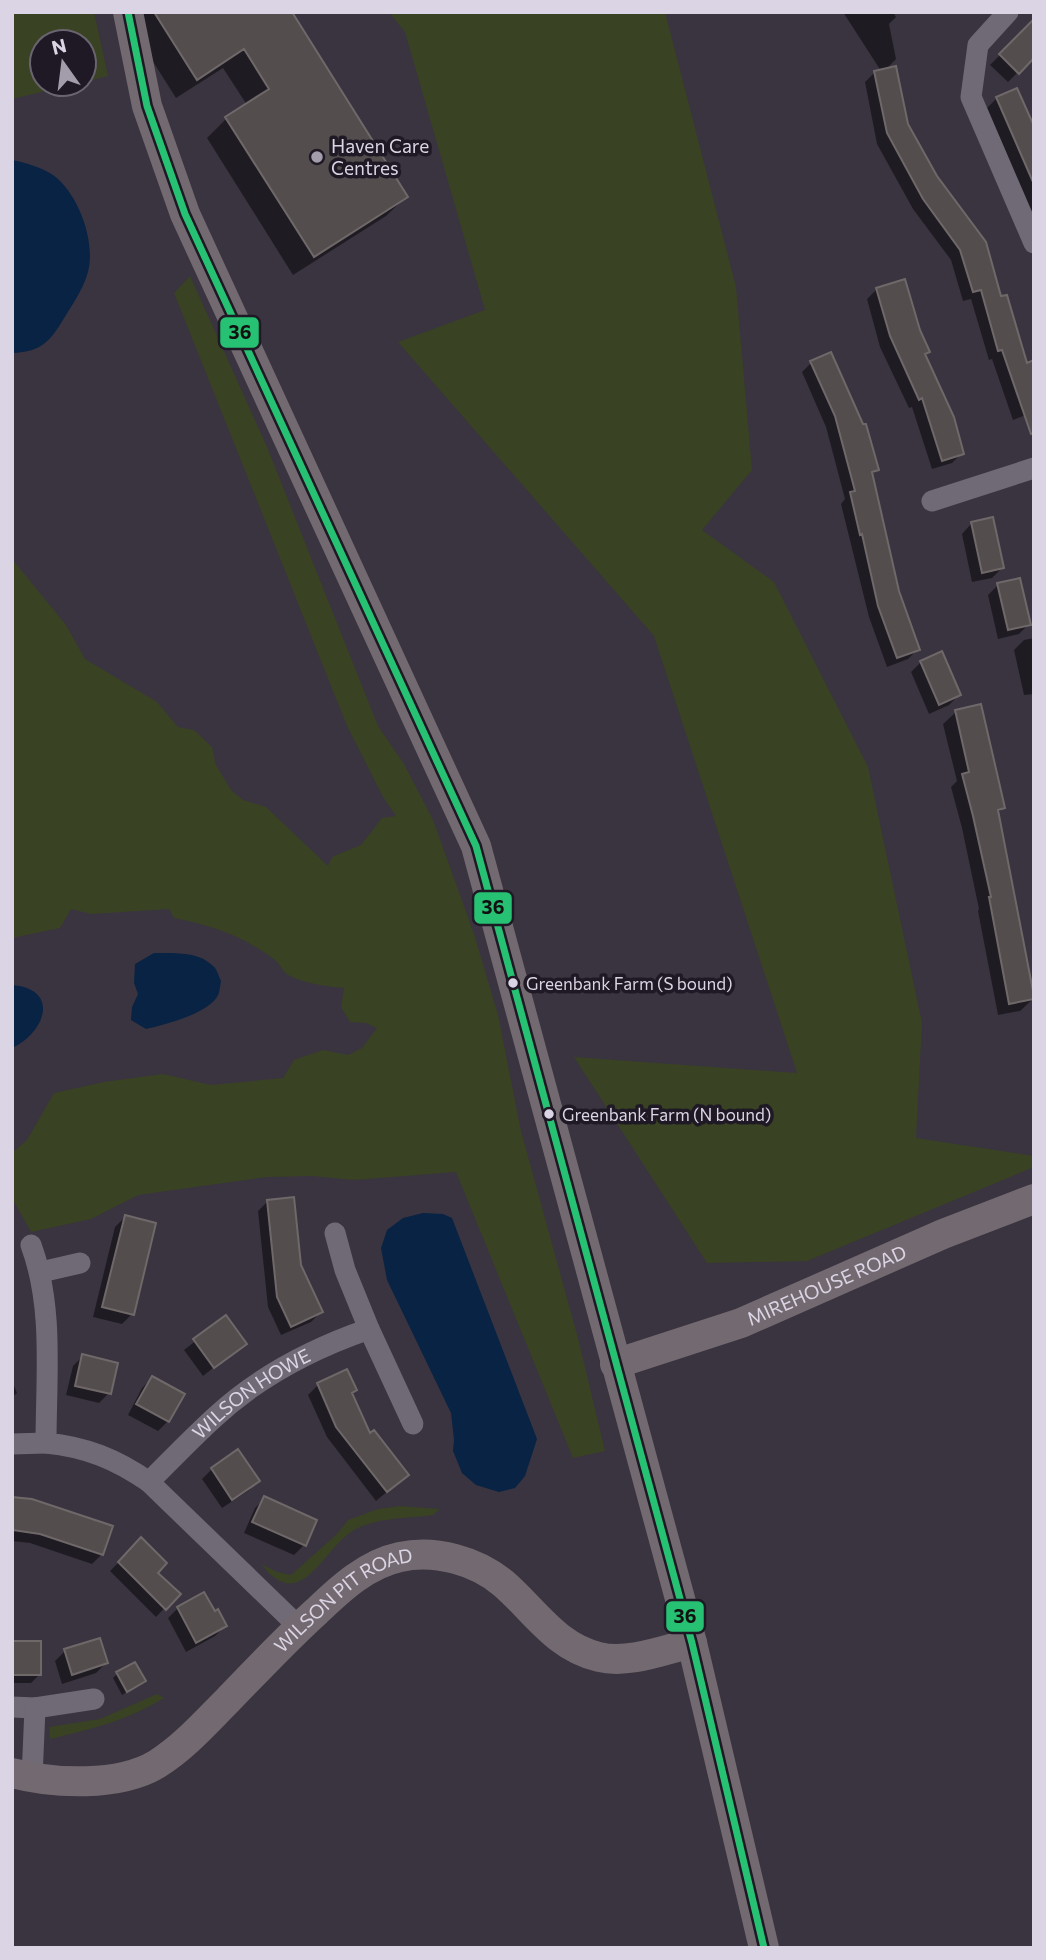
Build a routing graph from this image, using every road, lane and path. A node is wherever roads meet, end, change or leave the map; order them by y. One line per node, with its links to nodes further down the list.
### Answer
1 (128, 12): 12 (main road)
2 (1008, 12): 3 (street)
3 (1034, 243)
4 (1034, 468): 5 (street)
5 (932, 501)
6 (1034, 1199): 12 (main road, MIREHOUSE ROAD)
7 (335, 1233): 11 (street)
8 (31, 1245): 10 (street)
9 (80, 1263): 10 (street)
10 (41, 1272): 14 (street)
11 (369, 1329): 13 (street); 16 (street, WILSON HOWE)
12 (615, 1364): 18 (main road)
13 (413, 1424)
14 (46, 1443): 15 (street); 16 (street)
15 (12, 1444)
16 (149, 1482): 17 (street)
17 (299, 1627): 18 (main road, WILSON PIT ROAD); 22 (main road, WILSON PIT ROAD)
18 (692, 1643): 23 (main road)
19 (94, 1699): 21 (street)
20 (12, 1707): 21 (street)
21 (35, 1708): 22 (street)
22 (22, 1775)
23 (764, 1948)

